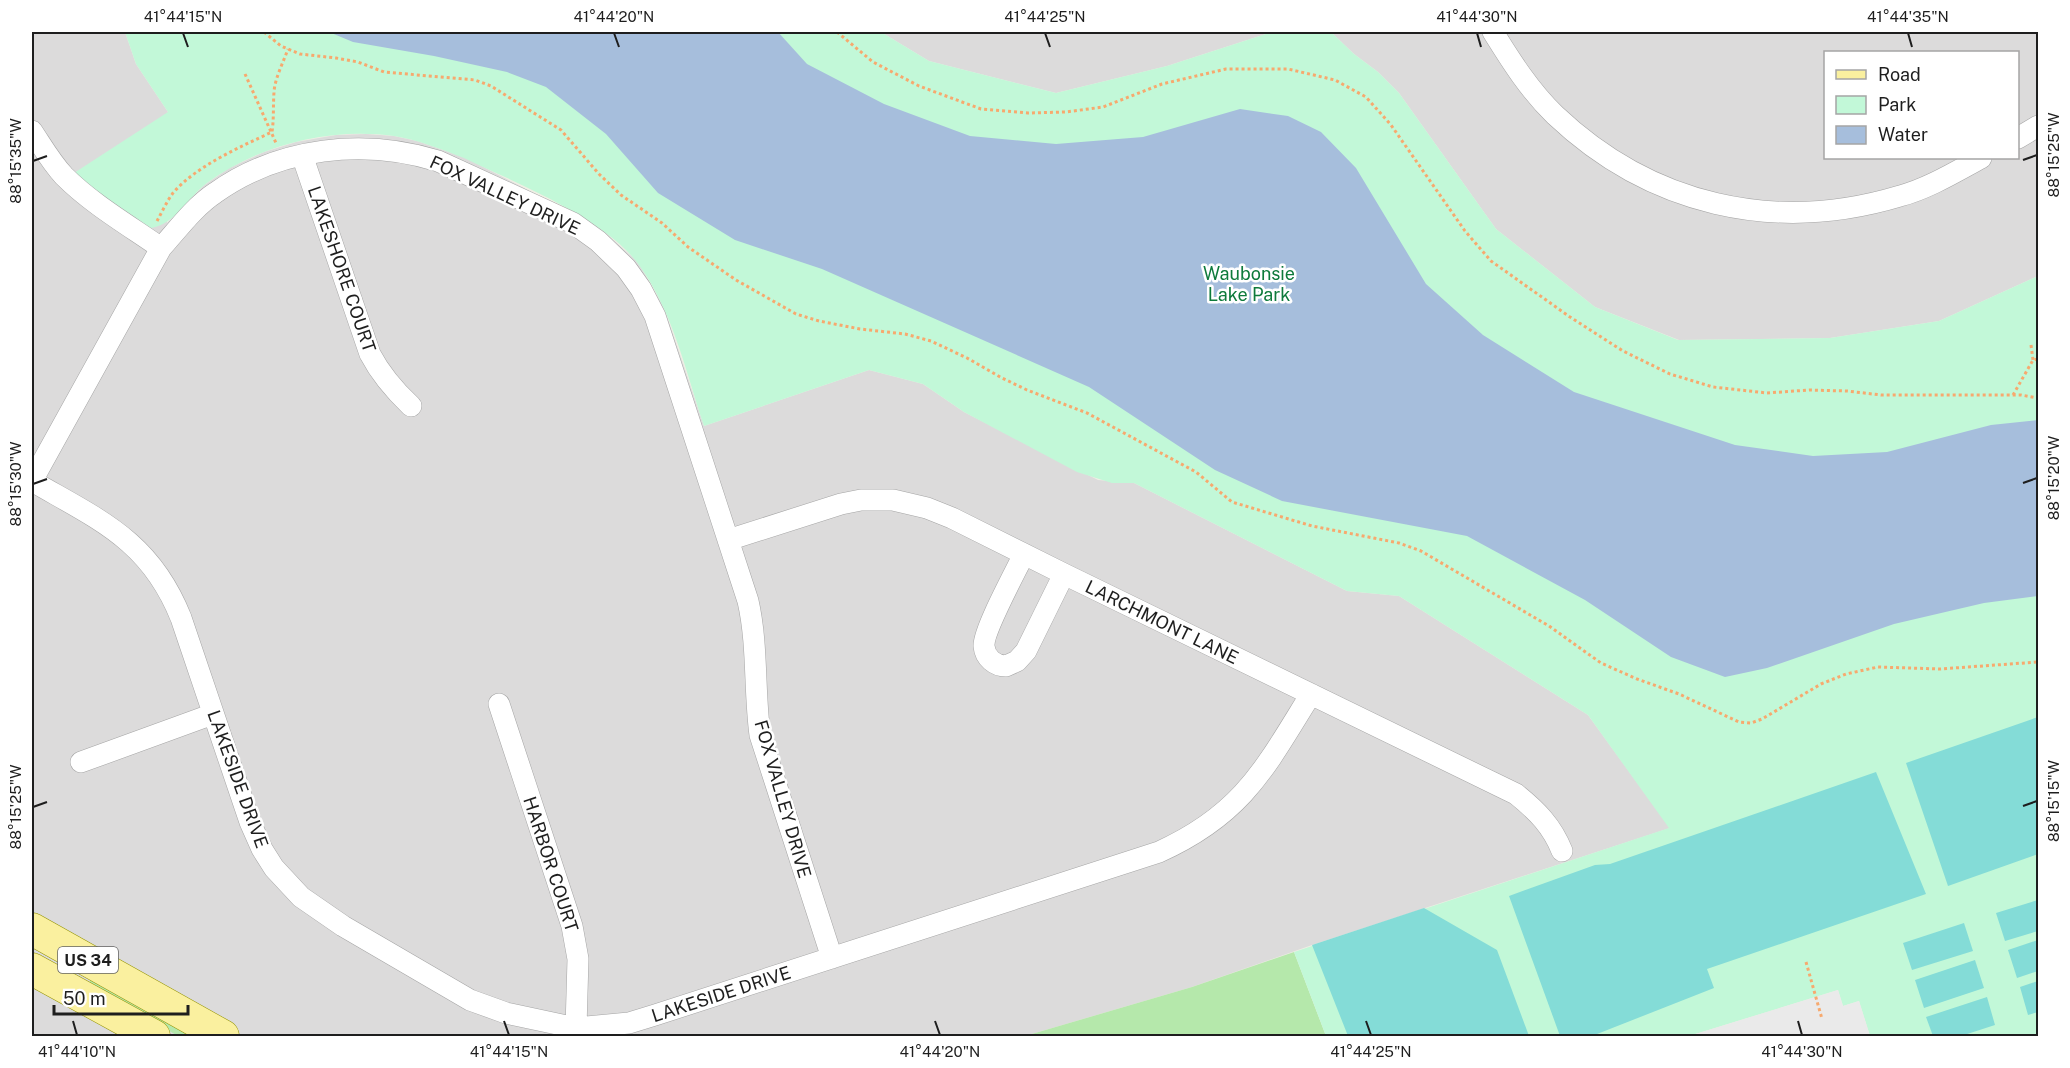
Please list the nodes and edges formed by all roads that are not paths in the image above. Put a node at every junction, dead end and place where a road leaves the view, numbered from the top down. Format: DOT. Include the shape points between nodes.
graph roads {
  1 [pos="1493,32"];
  2 [pos="2038,126"];
  3 [pos="32,131"];
  4 [pos="2019,137"];
  5 [pos="302,155"];
  6 [pos="1979,159"];
  7 [pos="161,248"];
  8 [pos="411,406"];
  9 [pos="32,481"];
  10 [pos="728,540"];
  11 [pos="1024,554"];
  12 [pos="1064,574"];
  13 [pos="1311,694"];
  14 [pos="499,704"];
  15 [pos="213,714"];
  16 [pos="81,762"];
  17 [pos="1562,851"];
  18 [pos="32,929"];
  19 [pos="832,958"];
  20 [pos="32,969"];
  21 [pos="576,1028"];
  22 [pos="153,1036"];
  23 [pos="223,1036"];
  1 -- 6 [label="street" via="1544,103 1585,141 1636,175 1704,201 1783,213 1840,210 1901,196"];
  2 -- 4 [label="street"];
  3 -- 7 [label="street" via="71,182"];
  5 -- 7 [label="street, FOX VALLEY DRIVE" via="266,165 235,180 189,216"];
  5 -- 8 [label="street, LAKESHORE COURT" via="370,354 391,386"];
  5 -- 10 [label="street, FOX VALLEY DRIVE" via="362,148 415,154 573,223 605,247 626,268 655,316"];
  7 -- 9 [label="street, FOX VALLEY DRIVE"];
  9 -- 15 [label="street, LAKESIDE DRIVE" via="118,532 156,570 181,618"];
  10 -- 11 [label="street, LARCHMONT LANE" via="841,504 886,500 927,508"];
  10 -- 19 [label="street, FOX VALLEY DRIVE" via="752,617 760,735"];
  11 -- 12 [label="street, LARCHMONT LANE"];
  11 -- 12 [label="street" via="986,635 987,657 997,664 1006,666 1022,657"];
  12 -- 13 [label="street, LARCHMONT LANE"];
  13 -- 17 [label="street, LARCHMONT LANE" via="1516,794 1548,824"];
  13 -- 19 [label="street, LAKESIDE DRIVE" via="1249,789 1221,817 1182,842"];
  14 -- 21 [label="street, HARBOR COURT" via="572,926 578,959"];
  15 -- 16 [label="street"];
  15 -- 21 [label="street, LAKESIDE DRIVE" via="256,837 274,868 301,897 470,1000"];
  18 -- 23 [label="main road, US 34"];
  19 -- 21 [label="street, LAKESIDE DRIVE" via="629,1023"];
  20 -- 22 [label="main road, US 34"];
}
